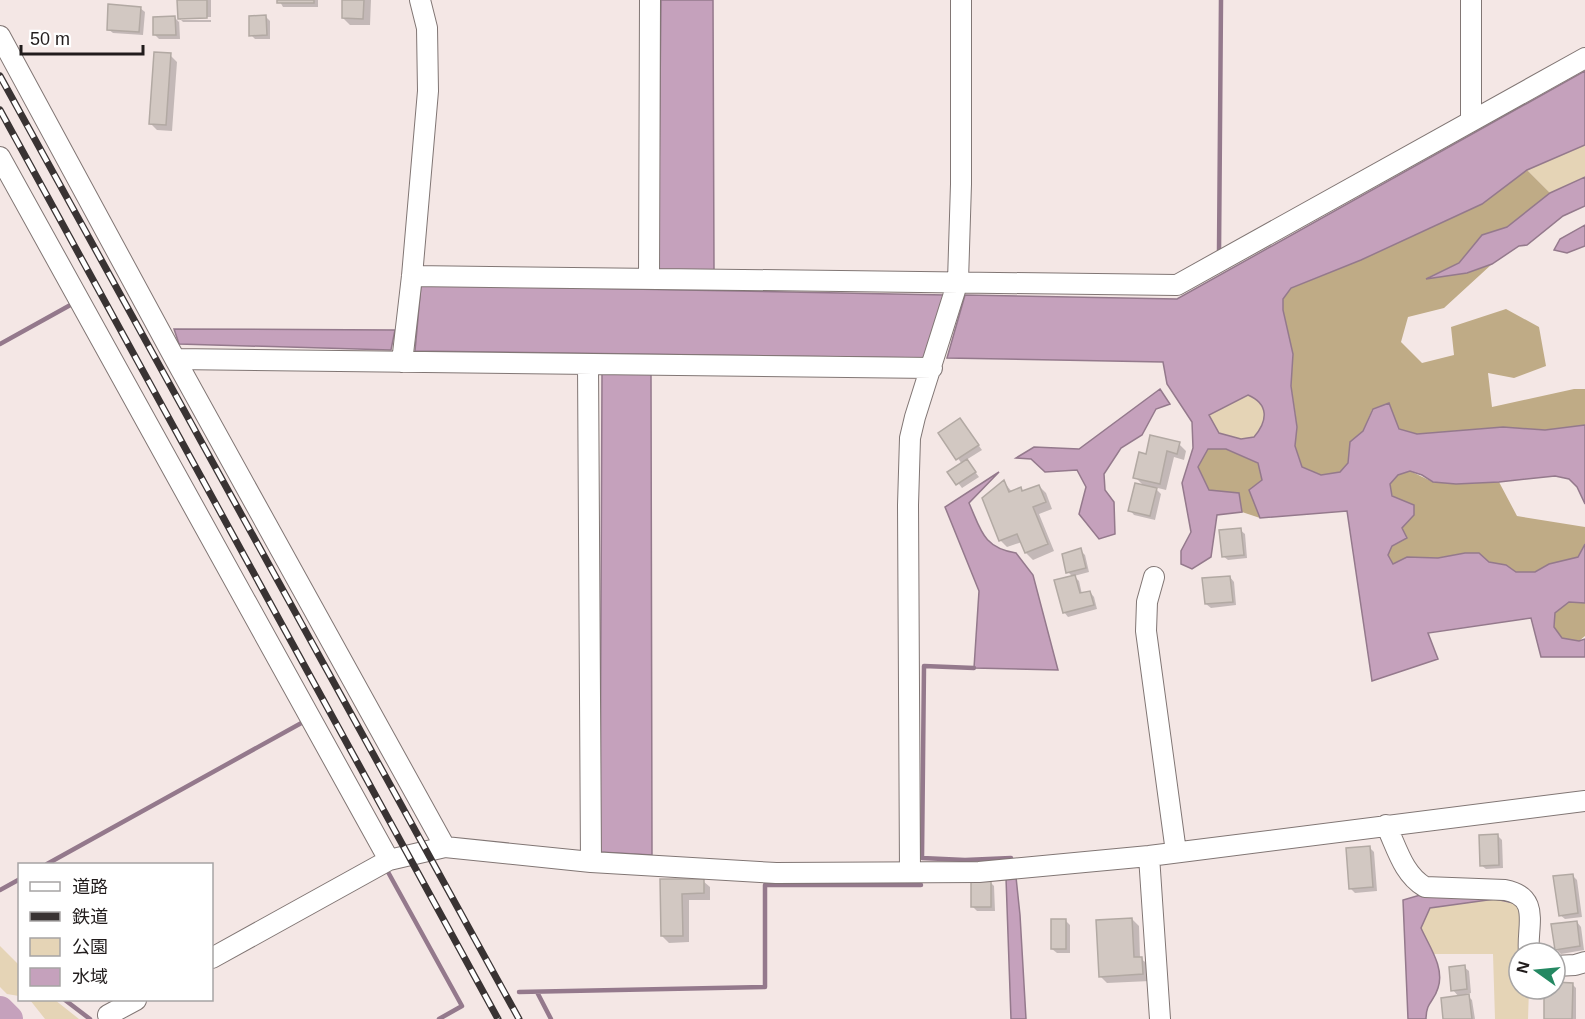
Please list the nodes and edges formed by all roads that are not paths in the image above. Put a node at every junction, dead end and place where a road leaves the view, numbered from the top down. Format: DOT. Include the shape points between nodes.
graph roads {
  1 [pos="420,0"];
  2 [pos="650,0"];
  3 [pos="961,0"];
  4 [pos="1470,0"];
  5 [pos="0,36"];
  6 [pos="1585,58"];
  7 [pos="1471,121"];
  8 [pos="0,157"];
  9 [pos="412,276"];
  10 [pos="649,279"];
  11 [pos="958,281"];
  12 [pos="404,346"];
  13 [pos="175,359"];
  14 [pos="588,365"];
  15 [pos="932,368"];
  16 [pos="1154,577"];
  17 [pos="1585,801"];
  18 [pos="1386,825"];
  19 [pos="445,847"];
  20 [pos="1176,852"];
  21 [pos="1149,856"];
  22 [pos="389,860"];
  23 [pos="591,862"];
  24 [pos="910,872"];
  25 [pos="1529,941"];
  26 [pos="213,957"];
  27 [pos="1585,962"];
  28 [pos="1567,965"];
  29 [pos="132,1001"];
  30 [pos="108,1015"];
  31 [pos="1160,1019"];
  1 -- 9 [label="street" via="427,28 428,91"];
  2 -- 10 [label="street"];
  3 -- 11 [label="street"];
  4 -- 7 [label="street"];
  5 -- 13 [label="street"];
  6 -- 7 [label="street"];
  7 -- 11 [label="street" via="1177,285"];
  8 -- 22 [label="street"];
  9 -- 10 [label="street"];
  9 -- 12 [label="street"];
  10 -- 11 [label="street"];
  11 -- 15 [label="street"];
  12 -- 13 [label="street"];
  12 -- 14 [label="street"];
  13 -- 19 [label="street"];
  14 -- 15 [label="street"];
  14 -- 23 [label="street"];
  15 -- 24 [label="street" via="915,417 910,447"];
  16 -- 20 [label="street" via="1147,602 1146,631"];
  17 -- 18 [label="street"];
  18 -- 20 [label="street"];
  18 -- 25 [label="street" via="1407,871 1425,887 1514,891 1523,898 1530,909"];
  19 -- 22 [label="street"];
  19 -- 23 [label="street"];
  20 -- 21 [label="street"];
  21 -- 24 [label="street" via="979,872"];
  21 -- 31 [label="street"];
  22 -- 26 [label="street"];
  23 -- 24 [label="street" via="776,873"];
  27 -- 28 [label="street"];
  29 -- 30 [label="street"];
}
